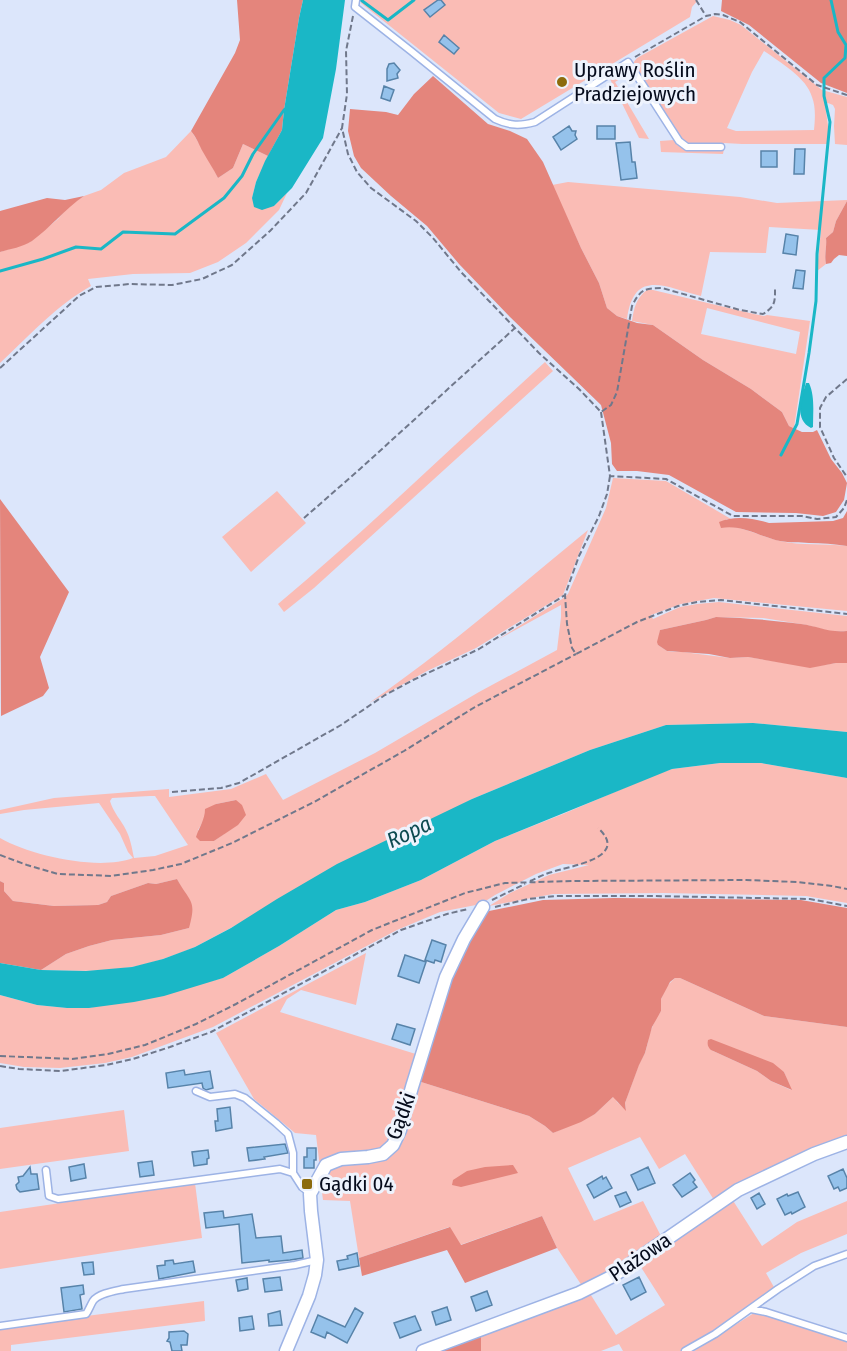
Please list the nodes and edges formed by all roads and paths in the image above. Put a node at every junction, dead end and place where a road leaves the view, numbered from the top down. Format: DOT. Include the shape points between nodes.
graph roads {
  1 [pos="696,0"];
  2 [pos="356,4"];
  3 [pos="706,16"];
  4 [pos="628,62"];
  5 [pos="847,95"];
  6 [pos="342,128"];
  7 [pos="721,147"];
  8 [pos="775,287"];
  9 [pos="515,328"];
  10 [pos="0,368"];
  11 [pos="847,380"];
  12 [pos="601,411"];
  13 [pos="610,476"];
  14 [pos="847,477"];
  15 [pos="847,500"];
  16 [pos="304,518"];
  17 [pos="565,595"];
  18 [pos="847,614"];
  19 [pos="576,654"];
  20 [pos="172,792"];
  21 [pos="598,828"];
  22 [pos="0,855"];
  23 [pos="527,882"];
  24 [pos="847,890"];
  25 [pos="847,906"];
  26 [pos="483,907"];
  27 [pos="0,1056"];
  28 [pos="0,1066"];
  29 [pos="196,1091"];
  30 [pos="847,1142"];
  31 [pos="46,1170"];
  32 [pos="293,1173"];
  33 [pos="310,1194"];
  34 [pos="847,1254"];
  35 [pos="317,1260"];
  36 [pos="751,1309"];
  37 [pos="0,1326"];
  38 [pos="847,1338"];
  39 [pos="286,1351"];
  40 [pos="423,1351"];
  41 [pos="686,1351"];
  1 -- 3 [label="path"];
  2 -- 4 [label="lane" via="495,119 511,126 535,122"];
  2 -- 6 [label="path" via="346,51 347,94"];
  3 -- 4 [label="path"];
  3 -- 5 [label="path" via="723,15 740,22 817,85"];
  4 -- 7 [label="lane" via="680,141 687,147"];
  6 -- 9 [label="path" via="357,172 371,188 434,238"];
  6 -- 10 [label="path" via="306,193 232,265 202,279 172,285 96,287 78,296"];
  8 -- 12 [label="path" via="775,301 763,314 662,288 639,293 632,306 617,392 611,405"];
  9 -- 12 [label="path"];
  9 -- 16 [label="path"];
  11 -- 14 [label="path" via="826,397 820,408 820,427"];
  12 -- 13 [label="path"];
  13 -- 15 [label="path" via="666,479 734,516 836,517"];
  13 -- 17 [label="path" via="599,516"];
  17 -- 19 [label="path" via="567,624"];
  17 -- 20 [label="path" via="479,649 385,695 239,783"];
  18 -- 19 [label="path" via="721,600 697,602 637,622"];
  19 -- 22 [label="path" via="475,707 314,802 181,864 111,876 58,874"];
  21 -- 23 [label="path" via="607,841 597,858"];
  23 -- 24 [label="path" via="766,881"];
  23 -- 26 [label="path"];
  23 -- 27 [label="path" via="465,893 372,930 236,1004 145,1045 72,1059"];
  25 -- 26 [label="path" via="810,899 652,896 549,897"];
  26 -- 28 [label="path" via="447,914 402,930 212,1032 170,1047 106,1065 61,1071"];
  26 -- 33 [label="street, Gądki" via="446,977 393,1145 383,1154 341,1159 326,1165"];
  29 -- 32 [label="lane" via="210,1097 235,1094 245,1098 276,1123 288,1134"];
  30 -- 40 [label="street, Plażowa" via="738,1190 613,1276 579,1293"];
  31 -- 32 [label="lane" via="49,1196 58,1199 280,1169"];
  32 -- 33 [label="lane"];
  33 -- 35 [label="street"];
  34 -- 36 [label="lane" via="814,1266"];
  35 -- 37 [label="lane" via="124,1289 94,1299 86,1314"];
  35 -- 39 [label="street" via="309,1296"];
  36 -- 38 [label="lane"];
  36 -- 41 [label="lane"];
}
